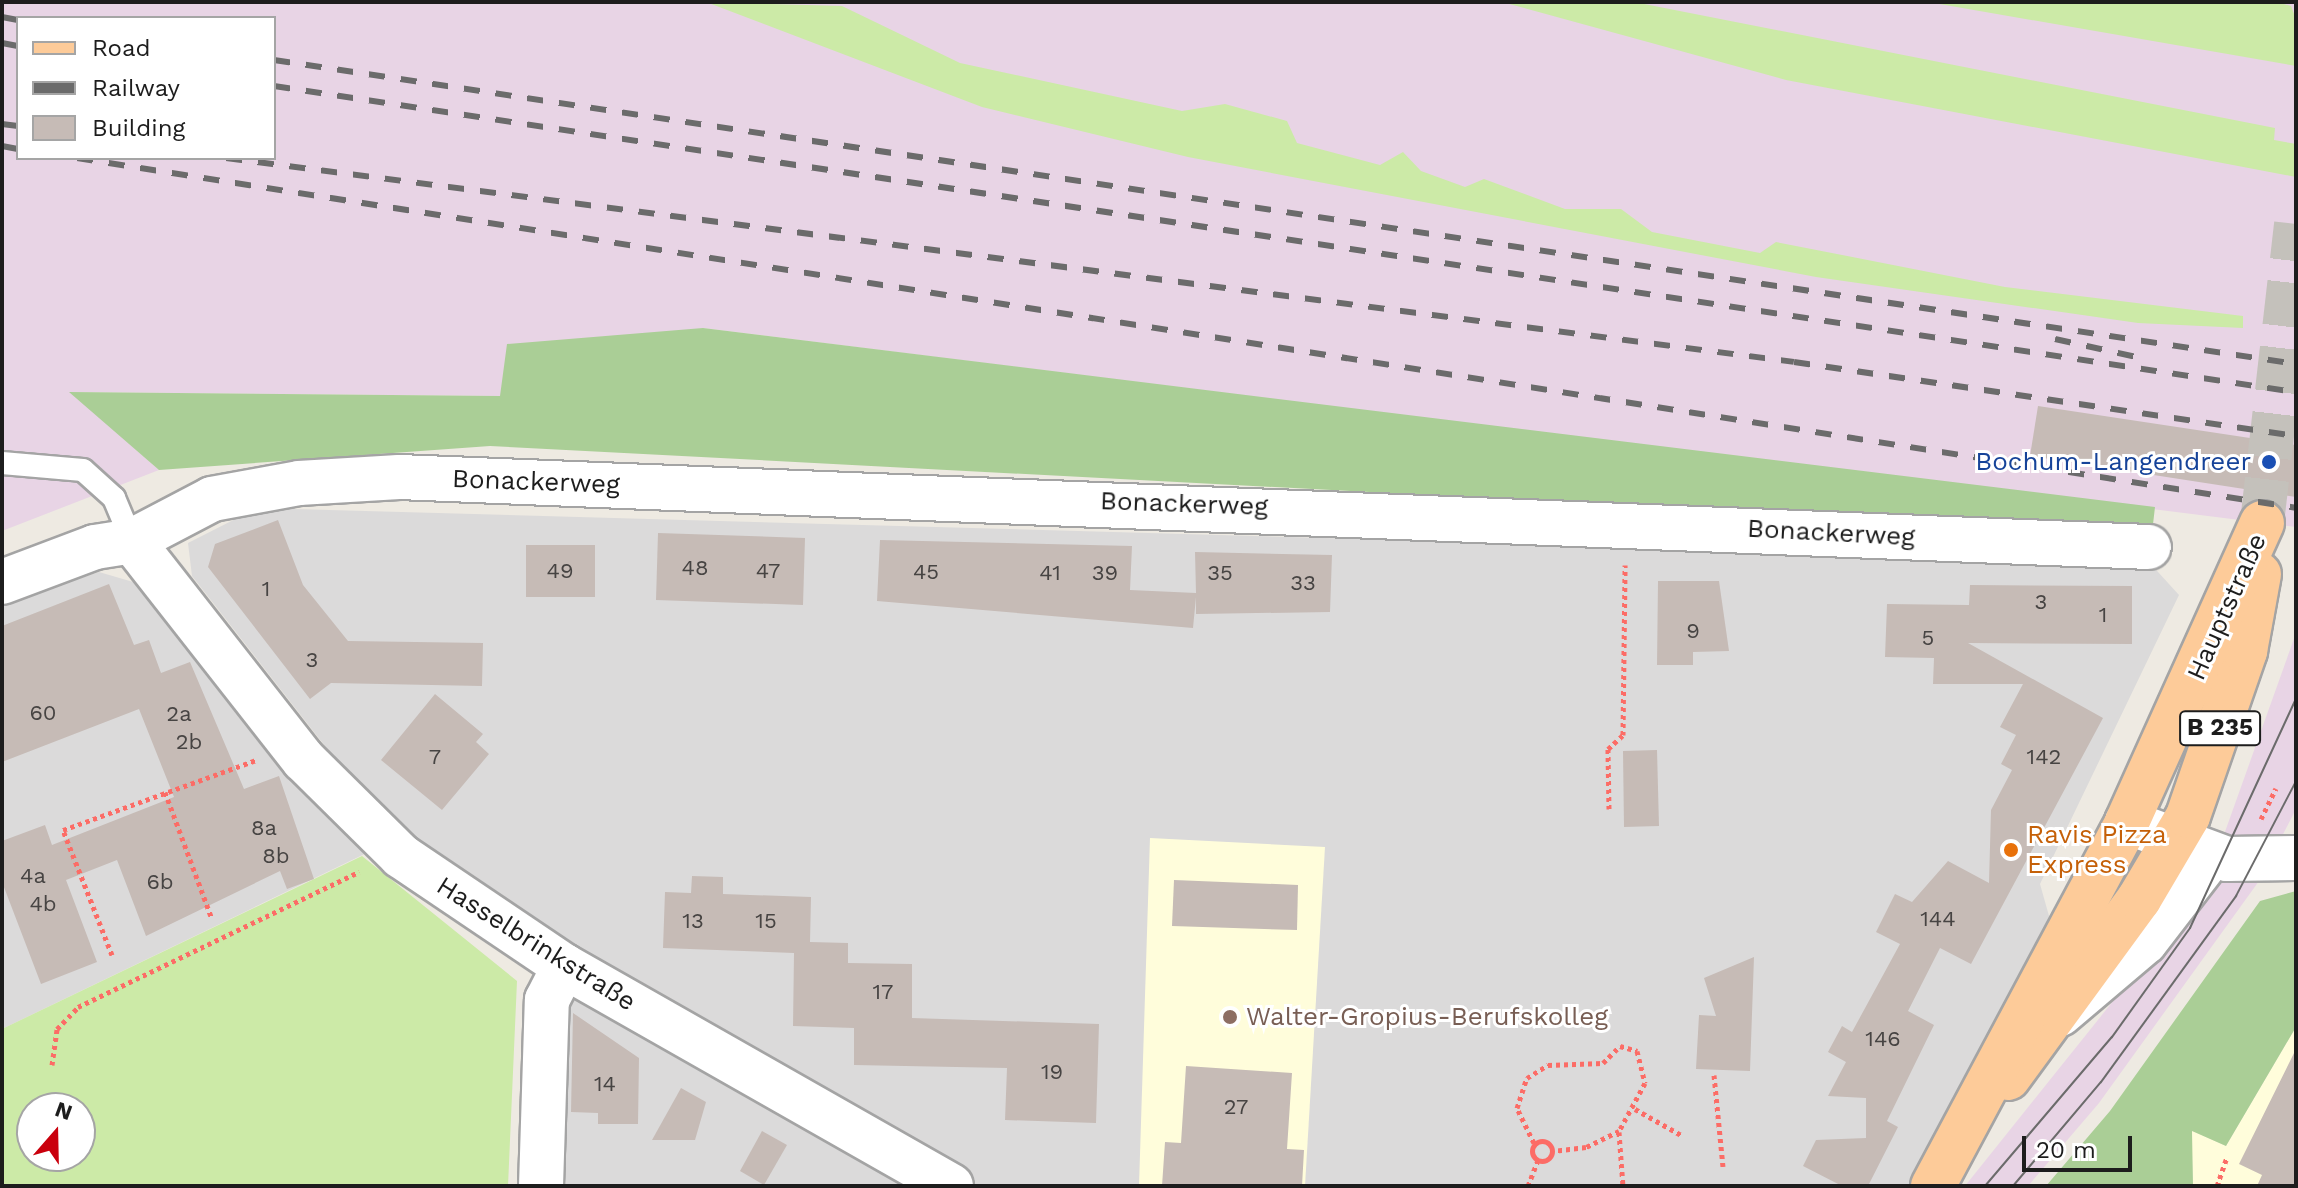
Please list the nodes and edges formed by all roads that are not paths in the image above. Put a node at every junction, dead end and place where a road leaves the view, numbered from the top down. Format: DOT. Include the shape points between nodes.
graph roads {
  1 [pos="2,463"];
  2 [pos="132,541"];
  3 [pos="2149,547"];
  4 [pos="2,582"];
  5 [pos="2127,822"];
  6 [pos="2194,849"];
  7 [pos="2296,858"];
  8 [pos="564,966"];
  9 [pos="1967,1125"];
  10 [pos="541,1186"];
  11 [pos="951,1186"];
  12 [pos="1933,1186"];
  1 -- 2 [label="lane" via="83,470 114,498"];
  2 -- 3 [label="street, Bonackerweg" via="212,499 248,490 399,477"];
  2 -- 4 [label="street, Bonackerweg" via="95,547"];
  2 -- 8 [label="street, Hasselbrinkstraße" via="294,747 401,856"];
  5 -- 6 [label="street"];
  5 -- 6 [label="main road, Hauptstraße / B 235" via="2262,523 2256,610 2200,790"];
  5 -- 9 [label="main road, Hauptstraße / B 235" via="2019,1014"];
  6 -- 7 [label="street"];
  6 -- 9 [label="main road, Hauptstraße / B 235"];
  8 -- 10 [label="street" via="547,1000"];
  8 -- 11 [label="street, Hasselbrinkstraße"];
  9 -- 12 [label="main road, Hauptstraße / B 235"];
}
